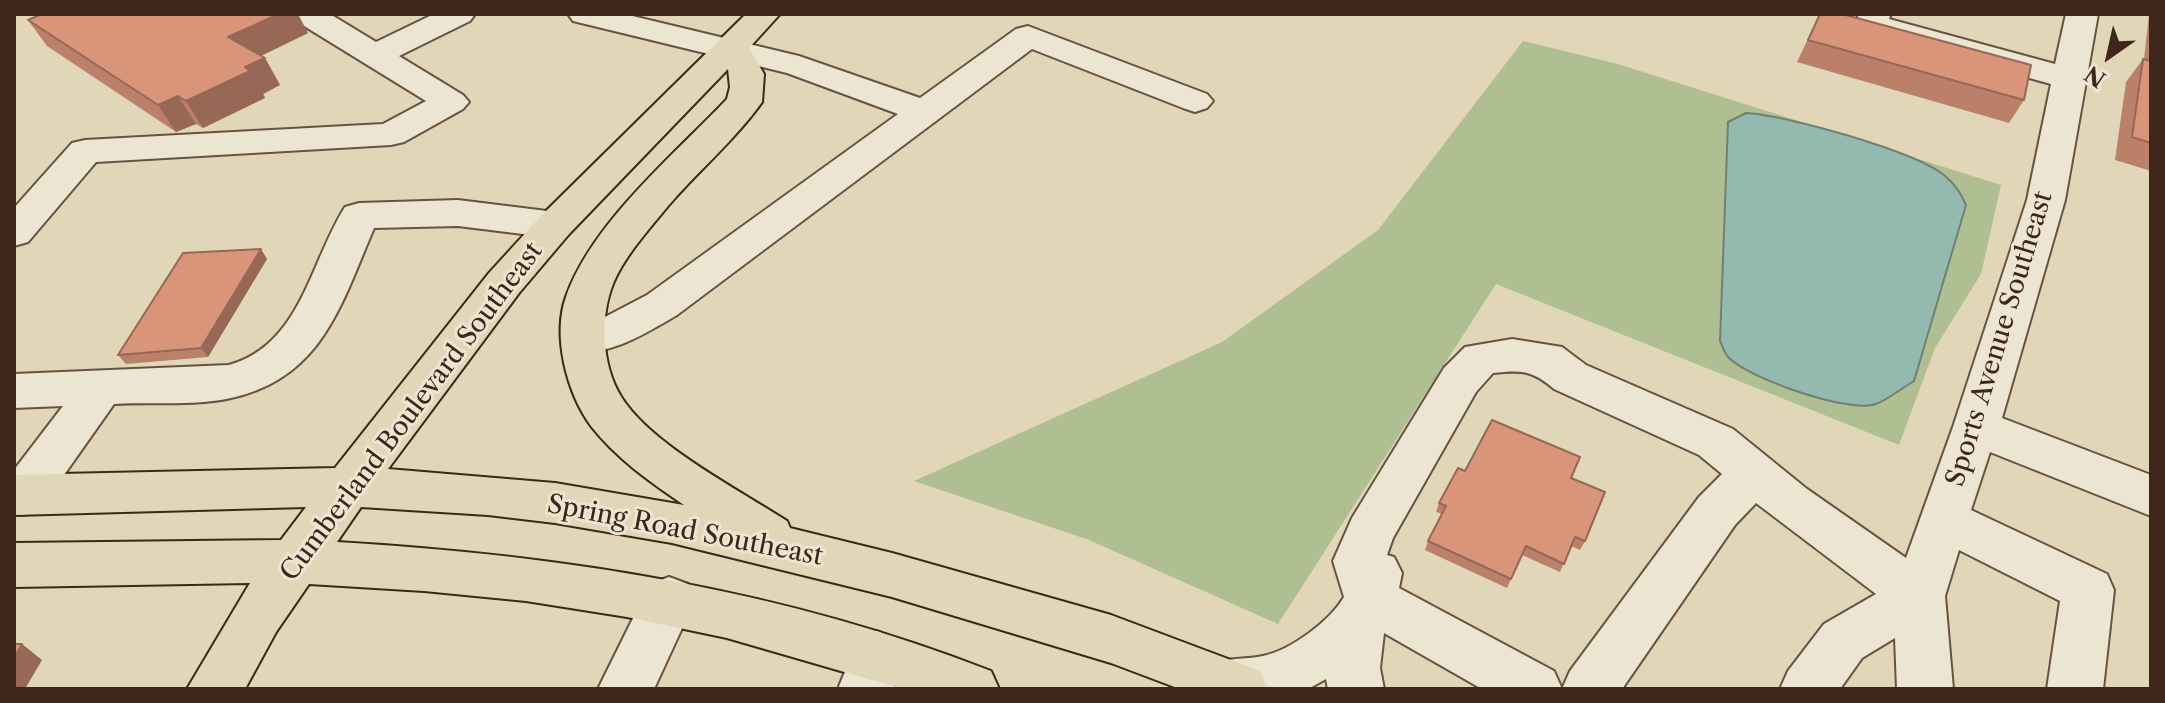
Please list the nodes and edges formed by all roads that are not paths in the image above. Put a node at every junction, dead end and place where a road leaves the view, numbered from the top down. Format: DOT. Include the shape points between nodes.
graph roads {
  1 [pos="307,14"];
  2 [pos="459,14"];
  3 [pos="584,14"];
  4 [pos="764,14"];
  5 [pos="2082,14"];
  6 [pos="1873,19"];
  7 [pos="732,48"];
  8 [pos="375,55"];
  9 [pos="2070,79"];
  10 [pos="1195,101"];
  11 [pos="924,112"];
  12 [pos="555,225"];
  13 [pos="14,233"];
  14 [pos="584,338"];
  15 [pos="101,388"];
  16 [pos="14,391"];
  17 [pos="1976,427"];
  18 [pos="1735,457"];
  19 [pos="348,487"];
  20 [pos="18,495"];
  21 [pos="2151,496"];
  22 [pos="1943,519"];
  23 [pos="787,548"];
  24 [pos="296,561"];
  25 [pos="36,564"];
  26 [pos="14,588"];
  27 [pos="1919,596"];
  28 [pos="669,600"];
  29 [pos="1365,611"];
  30 [pos="872,673"];
  31 [pos="1234,686"];
  32 [pos="215,689"];
  33 [pos="626,689"];
  34 [pos="971,689"];
  35 [pos="1356,689"];
  36 [pos="1534,689"];
  37 [pos="1590,689"];
  38 [pos="1808,689"];
  39 [pos="1925,689"];
  40 [pos="2075,689"];
  1 -- 8 [label="street"];
  2 -- 8 [label="street"];
  3 -- 7 [label="street"];
  4 -- 7 [label="main road, Cumberland Boulevard Southeast"];
  5 -- 9 [label="street, Sports Avenue Southeast"];
  6 -- 9 [label="street"];
  7 -- 11 [label="street" via="799,66"];
  7 -- 12 [label="main road, Cumberland Boulevard Southeast"];
  7 -- 14 [label="main road" via="749,75 744,102 609,256 588,295"];
  8 -- 13 [label="street" via="451,102 391,134 85,151"];
  9 -- 17 [label="street, Sports Avenue Southeast" via="2046,200"];
  10 -- 11 [label="street" via="1028,36"];
  11 -- 14 [label="street" via="662,305 618,329"];
  12 -- 15 [label="street" via="458,213 359,216 304,335 265,371 229,382"];
  12 -- 19 [label="main road, Cumberland Boulevard Southeast" via="504,283"];
  14 -- 23 [label="main road" via="593,387 607,413 644,449"];
  15 -- 16 [label="street"];
  15 -- 20 [label="street"];
  17 -- 21 [label="street"];
  17 -- 22 [label="street, Sports Avenue Southeast"];
  18 -- 27 [label="street"];
  18 -- 29 [label="street" via="1570,377 1519,373 1496,380 1374,576"];
  18 -- 37 [label="street" via="1717,511"];
  19 -- 20 [label="main road, Spring Road Southeast"];
  19 -- 23 [label="main road, Spring Road Southeast" via="552,503"];
  19 -- 24 [label="main road, Cumberland Boulevard Southeast"];
  22 -- 27 [label="street, Sports Avenue Southeast"];
  22 -- 40 [label="street" via="2088,590"];
  23 -- 31 [label="main road, Spring Road Southeast" via="1068,624"];
  24 -- 25 [label="main road" via="150,558"];
  24 -- 28 [label="main road" via="451,569"];
  24 -- 32 [label="main road, Cumberland Boulevard Southeast"];
  25 -- 26 [label="street"];
  27 -- 38 [label="street" via="1843,641"];
  27 -- 39 [label="street, Sports Avenue Southeast"];
  28 -- 30 [label="main road" via="714,610"];
  28 -- 33 [label="street"];
  29 -- 31 [label="street" via="1327,652 1269,681"];
  29 -- 35 [label="street" via="1352,668"];
  29 -- 36 [label="street"];
  30 -- 34 [label="main road"];
}
